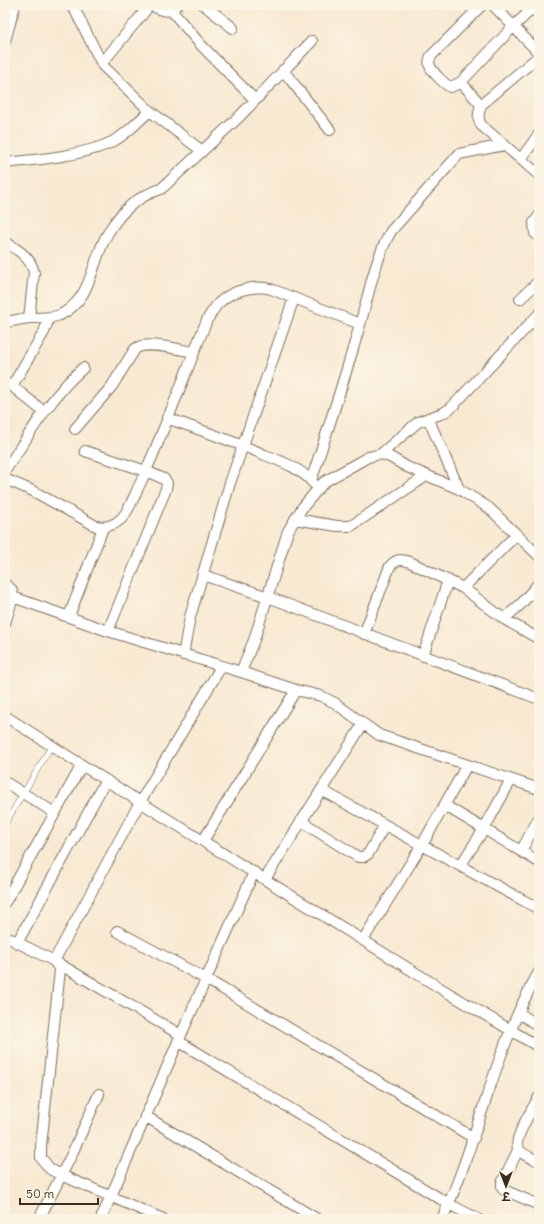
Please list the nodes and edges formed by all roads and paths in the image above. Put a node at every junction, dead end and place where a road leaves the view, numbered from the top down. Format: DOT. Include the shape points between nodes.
graph roads {
  1 [pos="15,5"];
  2 [pos="69,5"];
  3 [pos="151,5"];
  4 [pos="204,5"];
  5 [pos="493,5"];
  6 [pos="536,5"];
  7 [pos="479,6"];
  8 [pos="174,8"];
  9 [pos="513,27"];
  10 [pos="233,28"];
  11 [pos="6,34"];
  12 [pos="312,41"];
  13 [pos="539,55"];
  14 [pos="102,63"];
  15 [pos="284,70"];
  16 [pos="460,82"];
  17 [pos="255,100"];
  18 [pos="481,105"];
  19 [pos="150,111"];
  20 [pos="330,130"];
  21 [pos="539,134"];
  22 [pos="504,145"];
  23 [pos="202,151"];
  24 [pos="521,159"];
  25 [pos="5,163"];
  26 [pos="539,175"];
  27 [pos="539,216"];
  28 [pos="539,237"];
  29 [pos="5,242"];
  30 [pos="539,280"];
  31 [pos="294,298"];
  32 [pos="520,299"];
  33 [pos="539,314"];
  34 [pos="29,318"];
  35 [pos="49,318"];
  36 [pos="5,322"];
  37 [pos="360,324"];
  38 [pos="194,352"];
  39 [pos="83,368"];
  40 [pos="8,384"];
  41 [pos="44,412"];
  42 [pos="167,418"];
  43 [pos="428,418"];
  44 [pos="76,429"];
  45 [pos="243,445"];
  46 [pos="85,451"];
  47 [pos="381,454"];
  48 [pos="5,471"];
  49 [pos="146,471"];
  50 [pos="426,476"];
  51 [pos="5,479"];
  52 [pos="312,481"];
  53 [pos="318,489"];
  54 [pos="458,489"];
  55 [pos="295,518"];
  56 [pos="103,528"];
  57 [pos="516,535"];
  58 [pos="539,556"];
  59 [pos="202,575"];
  60 [pos="448,580"];
  61 [pos="539,583"];
  62 [pos="5,584"];
  63 [pos="463,588"];
  64 [pos="13,597"];
  65 [pos="268,597"];
  66 [pos="69,616"];
  67 [pos="504,618"];
  68 [pos="5,623"];
  69 [pos="108,631"];
  70 [pos="364,634"];
  71 [pos="539,639"];
  72 [pos="183,655"];
  73 [pos="423,656"];
  74 [pos="221,667"];
  75 [pos="241,672"];
  76 [pos="296,690"];
  77 [pos="539,699"];
  78 [pos="5,716"];
  79 [pos="363,724"];
  80 [pos="52,745"];
  81 [pos="82,765"];
  82 [pos="467,765"];
  83 [pos="106,780"];
  84 [pos="511,780"];
  85 [pos="5,782"];
  86 [pos="321,790"];
  87 [pos="539,790"];
  88 [pos="23,793"];
  89 [pos="140,802"];
  90 [pos="444,805"];
  91 [pos="5,811"];
  92 [pos="55,813"];
  93 [pos="11,814"];
  94 [pos="539,818"];
  95 [pos="301,821"];
  96 [pos="5,824"];
  97 [pos="385,825"];
  98 [pos="484,829"];
  99 [pos="203,841"];
  100 [pos="422,845"];
  101 [pos="521,851"];
  102 [pos="539,862"];
  103 [pos="460,866"];
  104 [pos="254,872"];
  105 [pos="265,879"];
  106 [pos="5,902"];
  107 [pos="539,910"];
  108 [pos="117,931"];
  109 [pos="5,936"];
  110 [pos="363,940"];
  111 [pos="17,943"];
  112 [pos="54,961"];
  113 [pos="539,972"];
  114 [pos="206,979"];
  115 [pos="519,1013"];
  116 [pos="539,1026"];
  117 [pos="511,1030"];
  118 [pos="179,1038"];
  119 [pos="539,1048"];
  120 [pos="100,1094"];
  121 [pos="539,1097"];
  122 [pos="145,1116"];
  123 [pos="474,1138"];
  124 [pos="518,1150"];
  125 [pos="539,1161"];
  126 [pos="61,1174"];
  127 [pos="111,1196"];
  128 [pos="449,1204"];
  129 [pos="539,1205"];
  130 [pos="152,1217"];
  131 [pos="38,1219"];
  132 [pos="101,1219"];
  133 [pos="163,1219"];
  134 [pos="317,1219"];
  135 [pos="442,1219"];
  136 [pos="478,1219"];
  1 -- 11 [label="street"];
  2 -- 14 [label="street" via="75,10"];
  3 -- 8 [label="street" via="159,10"];
  3 -- 14 [label="street"];
  4 -- 10 [label="street"];
  5 -- 9 [label="street"];
  6 -- 9 [label="street"];
  7 -- 16 [label="street" via="429,61 430,66 447,86 451,87"];
  8 -- 17 [label="street" via="201,46"];
  9 -- 13 [label="street"];
  9 -- 16 [label="street"];
  12 -- 15 [label="street"];
  13 -- 18 [label="street"];
  14 -- 19 [label="street" via="110,74"];
  15 -- 17 [label="street"];
  15 -- 20 [label="street"];
  16 -- 18 [label="street"];
  17 -- 23 [label="street"];
  18 -- 22 [label="street" via="478,114 481,124"];
  19 -- 23 [label="street"];
  19 -- 25 [label="street" via="124,135 94,148"];
  21 -- 24 [label="street"];
  22 -- 24 [label="street"];
  22 -- 37 [label="street" via="459,154 391,231 383,244"];
  23 -- 35 [label="street" via="161,189 148,193 121,214 107,233 84,294 60,315"];
  24 -- 26 [label="street"];
  27 -- 28 [label="street" via="534,223 534,229"];
  29 -- 34 [label="street" via="25,256 33,266"];
  30 -- 32 [label="street"];
  31 -- 37 [label="street"];
  31 -- 38 [label="street" via="271,289 257,287 234,293 219,302 207,320"];
  31 -- 45 [label="street"];
  33 -- 43 [label="street" via="451,408"];
  34 -- 35 [label="street"];
  34 -- 36 [label="street"];
  35 -- 40 [label="street" via="44,332"];
  37 -- 52 [label="street"];
  38 -- 42 [label="street"];
  38 -- 44 [label="street" via="150,345 138,346 112,386"];
  39 -- 41 [label="street" via="68,381"];
  40 -- 41 [label="street"];
  41 -- 48 [label="street"];
  42 -- 45 [label="street"];
  42 -- 49 [label="street"];
  43 -- 47 [label="street" via="418,422"];
  43 -- 54 [label="street"];
  45 -- 52 [label="street" via="299,470"];
  45 -- 59 [label="street"];
  46 -- 49 [label="street"];
  47 -- 50 [label="street"];
  47 -- 53 [label="street" via="368,457 324,482"];
  49 -- 56 [label="street" via="122,518"];
  49 -- 69 [label="street" via="164,479 167,483 166,489"];
  50 -- 54 [label="street"];
  50 -- 55 [label="street" via="351,526"];
  51 -- 56 [label="street"];
  52 -- 53 [label="street"];
  53 -- 55 [label="street"];
  54 -- 57 [label="street" via="489,508"];
  55 -- 65 [label="street" via="288,531"];
  56 -- 66 [label="street"];
  57 -- 58 [label="street"];
  57 -- 63 [label="street"];
  59 -- 65 [label="street"];
  59 -- 72 [label="street"];
  60 -- 63 [label="street"];
  60 -- 70 [label="street" via="410,562 396,560 390,566"];
  60 -- 73 [label="street"];
  61 -- 67 [label="street" via="522,603"];
  62 -- 64 [label="street" via="12,590"];
  63 -- 67 [label="street"];
  64 -- 66 [label="street"];
  64 -- 68 [label="street"];
  65 -- 70 [label="street"];
  65 -- 75 [label="street"];
  66 -- 69 [label="street"];
  67 -- 71 [label="street"];
  69 -- 72 [label="street"];
  70 -- 73 [label="street"];
  72 -- 74 [label="street"];
  73 -- 77 [label="street"];
  74 -- 75 [label="street"];
  74 -- 89 [label="street"];
  75 -- 76 [label="street"];
  76 -- 79 [label="street" via="321,696 335,703"];
  76 -- 99 [label="street"];
  78 -- 80 [label="street"];
  79 -- 82 [label="street" via="379,735"];
  79 -- 86 [label="street"];
  80 -- 81 [label="street"];
  80 -- 88 [label="lane"];
  81 -- 83 [label="street"];
  81 -- 92 [label="street"];
  82 -- 84 [label="street"];
  82 -- 90 [label="street"];
  83 -- 89 [label="street"];
  83 -- 111 [label="street"];
  84 -- 87 [label="street"];
  84 -- 98 [label="street"];
  85 -- 88 [label="street"];
  86 -- 95 [label="street"];
  86 -- 97 [label="street"];
  88 -- 92 [label="street"];
  88 -- 93 [label="lane"];
  89 -- 99 [label="street"];
  89 -- 112 [label="street"];
  90 -- 98 [label="street"];
  90 -- 100 [label="street"];
  91 -- 93 [label="lane"];
  92 -- 106 [label="street"];
  93 -- 96 [label="lane"];
  94 -- 101 [label="street"];
  95 -- 97 [label="street" via="358,857 368,854"];
  95 -- 105 [label="street"];
  97 -- 100 [label="street"];
  98 -- 101 [label="street"];
  98 -- 103 [label="street"];
  99 -- 104 [label="street"];
  100 -- 103 [label="street"];
  100 -- 110 [label="street"];
  101 -- 102 [label="street"];
  103 -- 107 [label="street"];
  104 -- 105 [label="street"];
  104 -- 114 [label="street"];
  105 -- 110 [label="street"];
  108 -- 114 [label="street"];
  109 -- 111 [label="street"];
  110 -- 117 [label="street"];
  111 -- 112 [label="street"];
  112 -- 118 [label="street"];
  112 -- 126 [label="street" via="60,970 41,1158 50,1168"];
  113 -- 115 [label="street"];
  114 -- 118 [label="street"];
  114 -- 123 [label="street"];
  115 -- 116 [label="street"];
  115 -- 117 [label="street"];
  117 -- 119 [label="street"];
  117 -- 123 [label="street"];
  118 -- 122 [label="street"];
  118 -- 128 [label="street"];
  120 -- 126 [label="street"];
  121 -- 124 [label="street" via="518,1137"];
  122 -- 127 [label="street"];
  122 -- 134 [label="street"];
  123 -- 128 [label="street"];
  124 -- 125 [label="street"];
  124 -- 129 [label="street" via="502,1187"];
  126 -- 127 [label="street"];
  126 -- 131 [label="street"];
  127 -- 130 [label="street"];
  127 -- 132 [label="street"];
  128 -- 135 [label="street"];
  128 -- 136 [label="street"];
  130 -- 133 [label="street"];
}
